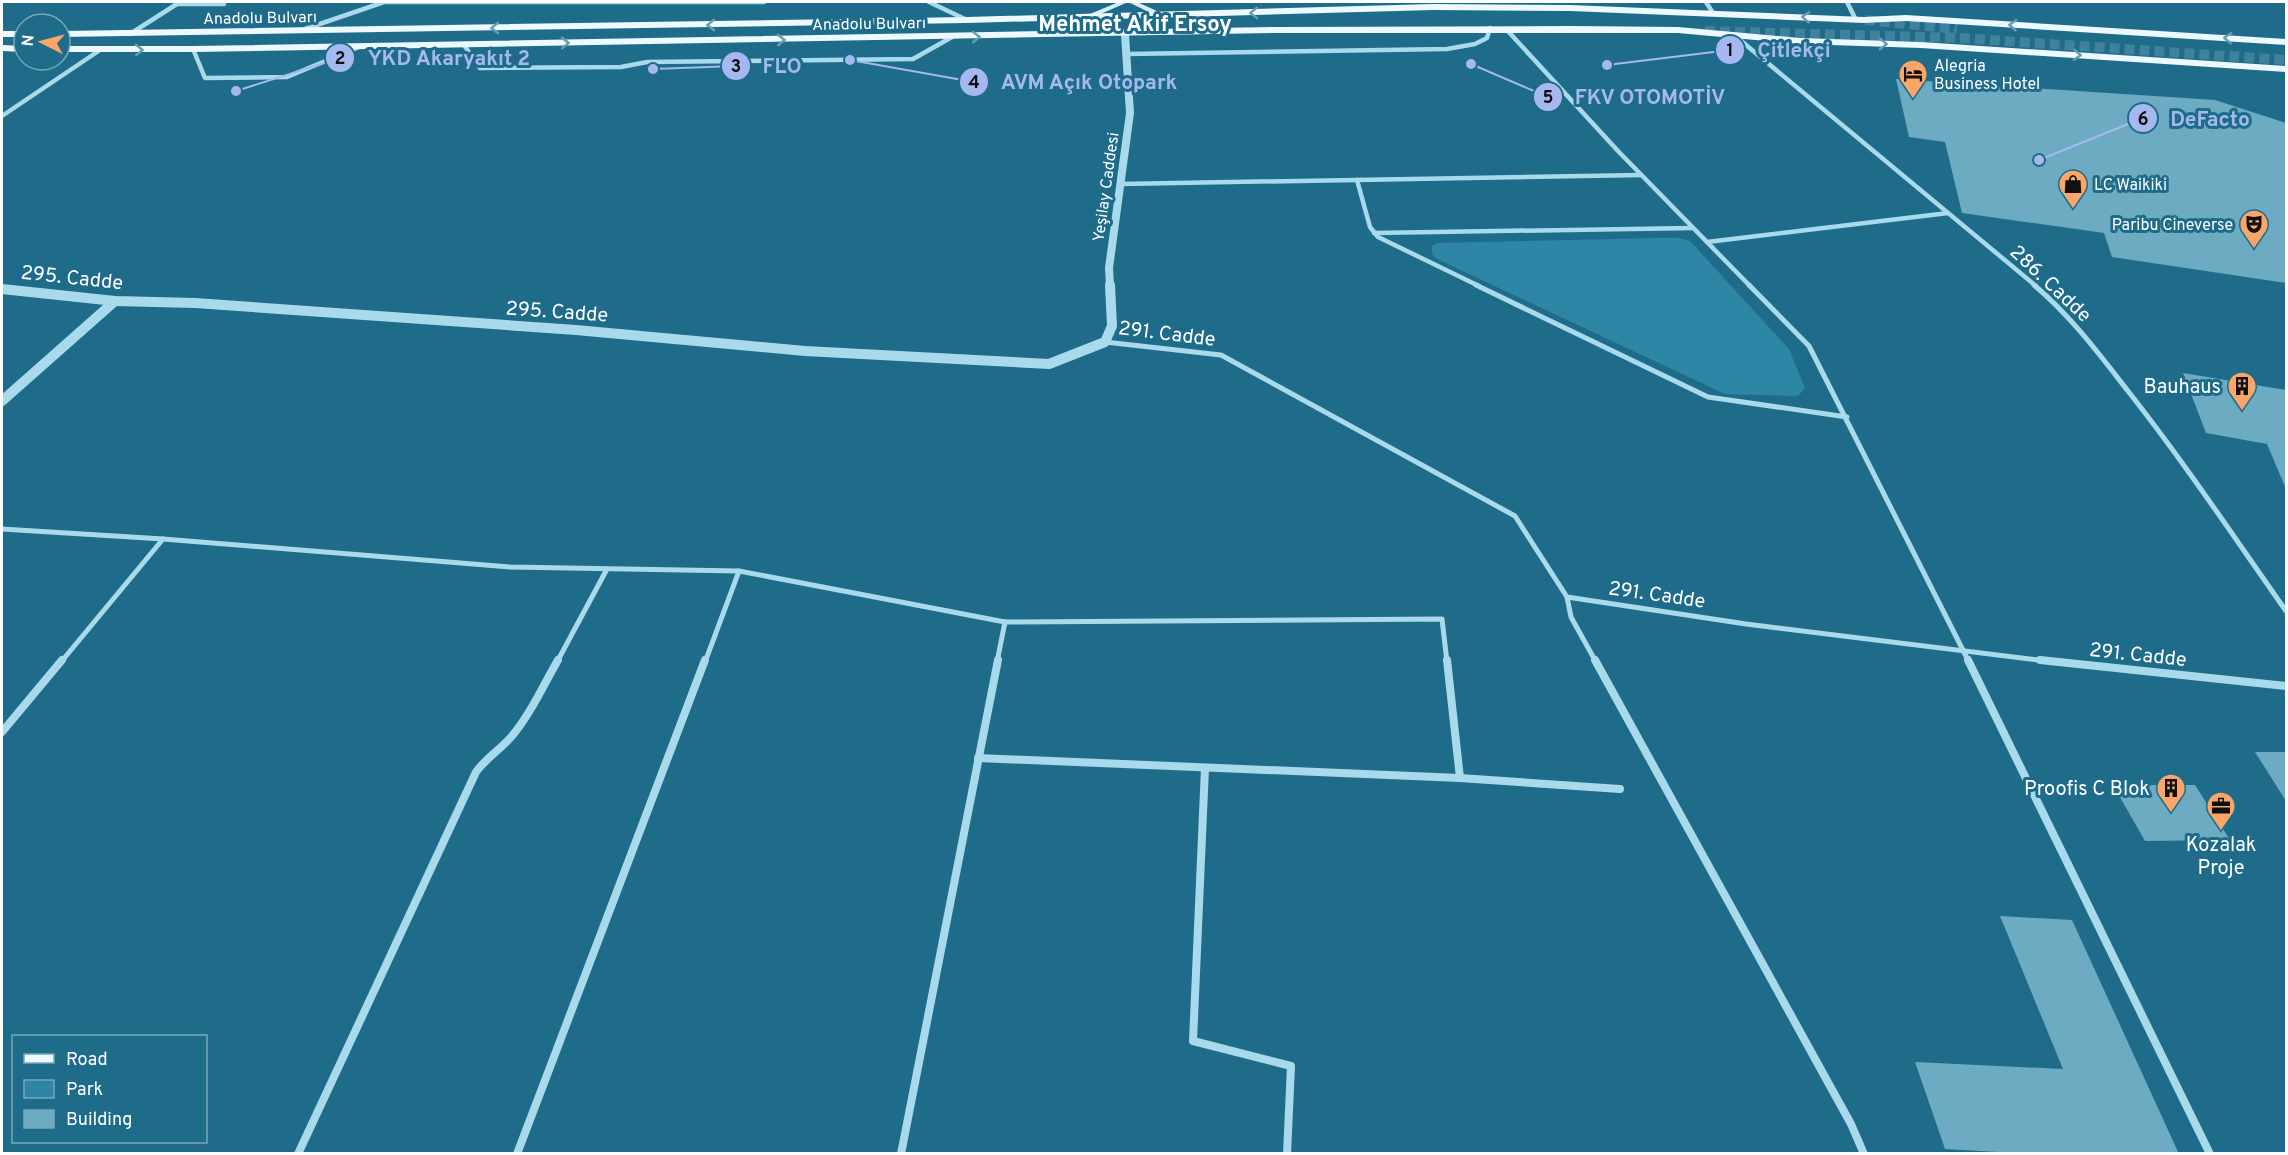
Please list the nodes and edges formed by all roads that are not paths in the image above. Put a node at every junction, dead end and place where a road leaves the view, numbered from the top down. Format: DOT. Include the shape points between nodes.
graph roads {
  1 [pos="764,2"];
  2 [pos="929,2"];
  3 [pos="1124,2"];
  4 [pos="1132,2"];
  5 [pos="1706,2"];
  6 [pos="1847,2"];
  7 [pos="178,3"];
  8 [pos="224,4"];
  9 [pos="1713,13"];
  10 [pos="1164,16"];
  11 [pos="1084,18"];
  12 [pos="967,20"];
  13 [pos="1860,20"];
  14 [pos="1490,28"];
  15 [pos="1506,28"];
  16 [pos="298,32"];
  17 [pos="72,34"];
  18 [pos="130,34"];
  19 [pos="1125,34"];
  20 [pos="1734,35"];
  21 [pos="952,37"];
  22 [pos="2286,42"];
  23 [pos="464,45"];
  24 [pos="359,47"];
  25 [pos="72,49"];
  26 [pos="193,49"];
  27 [pos="100,50"];
  28 [pos="1126,54"];
  29 [pos="2286,69"];
  30 [pos="2,116"];
  31 [pos="1641,175"];
  32 [pos="1357,180"];
  33 [pos="1120,184"];
  34 [pos="1948,213"];
  35 [pos="1693,228"];
  36 [pos="1374,233"];
  37 [pos="1707,242"];
  38 [pos="2,288"];
  39 [pos="115,301"];
  40 [pos="1105,342"];
  41 [pos="2,401"];
  42 [pos="1847,417"];
  43 [pos="2,528"];
  44 [pos="163,539"];
  45 [pos="607,569"];
  46 [pos="739,571"];
  47 [pos="1567,597"];
  48 [pos="2286,610"];
  49 [pos="1005,622"];
  50 [pos="1965,652"];
  51 [pos="2286,686"];
  52 [pos="2,732"];
  53 [pos="978,758"];
  54 [pos="1205,768"];
  55 [pos="1460,778"];
  56 [pos="1620,789"];
  57 [pos="298,1154"];
  58 [pos="517,1154"];
  59 [pos="901,1154"];
  60 [pos="1287,1154"];
  61 [pos="1864,1154"];
  62 [pos="2210,1154"];
  1 -- 16 [label="street" via="384,2"];
  2 -- 12 [label="street"];
  3 -- 11 [label="main road"];
  4 -- 10 [label="main road"];
  5 -- 9 [label="street"];
  6 -- 13 [label="street"];
  7 -- 8 [label="street"];
  7 -- 18 [label="street"];
  9 -- 10 [label="main road, Anadolu Bulvarı, one-way" via="1433,7"];
  13 -- 9 [label="main road, Anadolu Bulvarı, one-way"];
  10 -- 11 [label="main road, Anadolu Bulvarı"];
  11 -- 12 [label="main road, Anadolu Bulvarı"];
  12 -- 16 [label="main road, Anadolu Bulvarı, one-way"];
  22 -- 13 [label="main road, Anadolu Bulvarı, one-way" via="1906,18"];
  14 -- 15 [label="main road, Anadolu Bulvarı"];
  14 -- 19 [label="main road, Anadolu Bulvarı"];
  14 -- 28 [label="street" via="1489,36 1483,40 1447,49"];
  15 -- 20 [label="main road, Anadolu Bulvarı" via="1678,30"];
  15 -- 31 [label="street"];
  16 -- 18 [label="main road, Anadolu Bulvarı"];
  17 -- 18 [label="main road, Anadolu Bulvarı"];
  21 -- 19 [label="main road, Anadolu Bulvarı, one-way"];
  19 -- 28 [label="street, Yeşilay Caddesi"];
  20 -- 29 [label="main road, Anadolu Bulvarı, one-way"];
  20 -- 34 [label="street, 286. Cadde"];
  23 -- 21 [label="main road, Anadolu Bulvarı, one-way"];
  21 -- 23 [label="street" via="913,59 647,62 621,67 480,68"];
  23 -- 24 [label="main road, Anadolu Bulvarı"];
  24 -- 26 [label="main road, Anadolu Bulvarı"];
  24 -- 26 [label="street" via="287,77 205,78"];
  25 -- 27 [label="main road, Anadolu Bulvarı"];
  27 -- 26 [label="main road, Anadolu Bulvarı, one-way"];
  27 -- 30 [label="street"];
  28 -- 33 [label="street, Yeşilay Caddesi" via="1130,113"];
  31 -- 32 [label="street"];
  31 -- 35 [label="street"];
  32 -- 33 [label="street"];
  32 -- 36 [label="street"];
  33 -- 40 [label="street, Yeşilay Caddesi" via="1109,268 1112,326"];
  34 -- 37 [label="street"];
  34 -- 48 [label="street, 286. Cadde" via="2050,298 2091,341"];
  35 -- 36 [label="street"];
  35 -- 37 [label="street"];
  36 -- 42 [label="street" via="1708,397"];
  37 -- 42 [label="street" via="1809,346"];
  38 -- 39 [label="street, 295. Cadde"];
  39 -- 40 [label="street, 295. Cadde" via="552,328 805,351 1049,364"];
  39 -- 41 [label="street"];
  40 -- 47 [label="street, 291. Cadde" via="1221,355 1505,510 1515,516"];
  42 -- 50 [label="street"];
  43 -- 44 [label="street"];
  44 -- 45 [label="street" via="510,567"];
  44 -- 52 [label="street"];
  45 -- 46 [label="street"];
  45 -- 57 [label="street" via="526,718 476,772"];
  46 -- 49 [label="street"];
  46 -- 58 [label="street"];
  47 -- 50 [label="street, 291. Cadde"];
  47 -- 61 [label="street" via="1571,616"];
  49 -- 53 [label="street"];
  49 -- 55 [label="street" via="1443,619"];
  50 -- 51 [label="street, 291. Cadde"];
  50 -- 62 [label="street"];
  53 -- 54 [label="street"];
  53 -- 59 [label="street"];
  54 -- 55 [label="street"];
  54 -- 60 [label="street" via="1193,1041 1292,1066"];
  55 -- 56 [label="street"];
}
